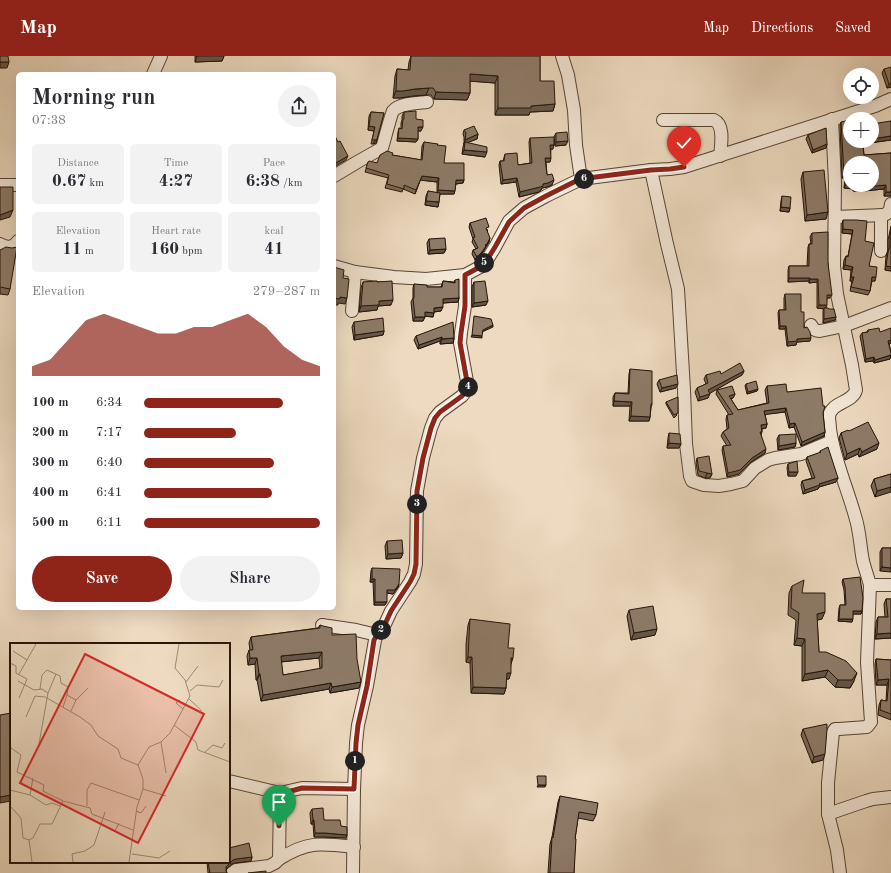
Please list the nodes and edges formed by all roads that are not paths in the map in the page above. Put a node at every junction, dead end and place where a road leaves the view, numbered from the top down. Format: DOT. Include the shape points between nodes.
graph roads {
  1 [pos="161,56"];
  2 [pos="562,56"];
  3 [pos="154,72"];
  4 [pos="891,99"];
  5 [pos="427,102"];
  6 [pos="832,119"];
  7 [pos="663,120"];
  8 [pos="720,156"];
  9 [pos="651,170"];
  10 [pos="336,175"];
  11 [pos="580,179"];
  12 [pos="0,185"];
  13 [pos="16,185"];
  14 [pos="891,204"];
  15 [pos="881,215"];
  16 [pos="835,217"];
  17 [pos="0,244"];
  18 [pos="16,244"];
  19 [pos="881,251"];
  20 [pos="336,267"];
  21 [pos="355,272"];
  22 [pos="465,275"];
  23 [pos="891,308"];
  24 [pos="352,311"];
  25 [pos="811,325"];
  26 [pos="844,326"];
  27 [pos="832,441"];
  28 [pos="870,585"];
  29 [pos="891,585"];
  30 [pos="322,625"];
  31 [pos="377,635"];
  32 [pos="230,781"];
  33 [pos="354,789"];
  34 [pos="280,794"];
  35 [pos="891,797"];
  36 [pos="828,814"];
  37 [pos="354,847"];
  38 [pos="279,859"];
  39 [pos="232,873"];
  40 [pos="353,873"];
  41 [pos="840,873"];
  1 -- 3 [label="street"];
  2 -- 11 [label="street" via="574,110"];
  4 -- 6 [label="street"];
  5 -- 10 [label="street" via="405,105 393,111 382,148"];
  6 -- 8 [label="street"];
  6 -- 16 [label="street"];
  7 -- 8 [label="street" via="717,121 722,135"];
  8 -- 9 [label="street" via="684,167"];
  9 -- 11 [label="street"];
  9 -- 27 [label="street" via="678,290 686,444 692,481 719,486 743,481 755,468 768,460 801,454"];
  11 -- 22 [label="street" via="524,208 509,222 487,260"];
  12 -- 13 [label="street"];
  14 -- 15 [label="street" via="888,213"];
  15 -- 16 [label="street"];
  15 -- 19 [label="street"];
  16 -- 26 [label="street" via="834,266"];
  17 -- 18 [label="street" via="6,247"];
  20 -- 21 [label="street"];
  21 -- 22 [label="street" via="414,278"];
  21 -- 24 [label="street"];
  22 -- 31 [label="street" via="465,306 460,343 468,387 462,396 440,412 431,428 417,491 414,574"];
  23 -- 26 [label="street"];
  25 -- 26 [label="street" via="816,331"];
  26 -- 27 [label="street" via="856,390 852,397 831,411 829,416"];
  27 -- 28 [label="street" via="856,517 863,562"];
  28 -- 29 [label="street"];
  28 -- 36 [label="street" via="867,662 871,722 867,727 835,729 833,732"];
  30 -- 31 [label="street"];
  31 -- 33 [label="street" via="358,725"];
  32 -- 34 [label="street"];
  33 -- 34 [label="street" via="302,788"];
  33 -- 37 [label="street"];
  34 -- 38 [label="street"];
  35 -- 36 [label="street" via="873,799"];
  36 -- 41 [label="street"];
  37 -- 38 [label="street" via="309,845"];
  37 -- 40 [label="street"];
  38 -- 39 [label="street" via="269,866 236,870"];
}
